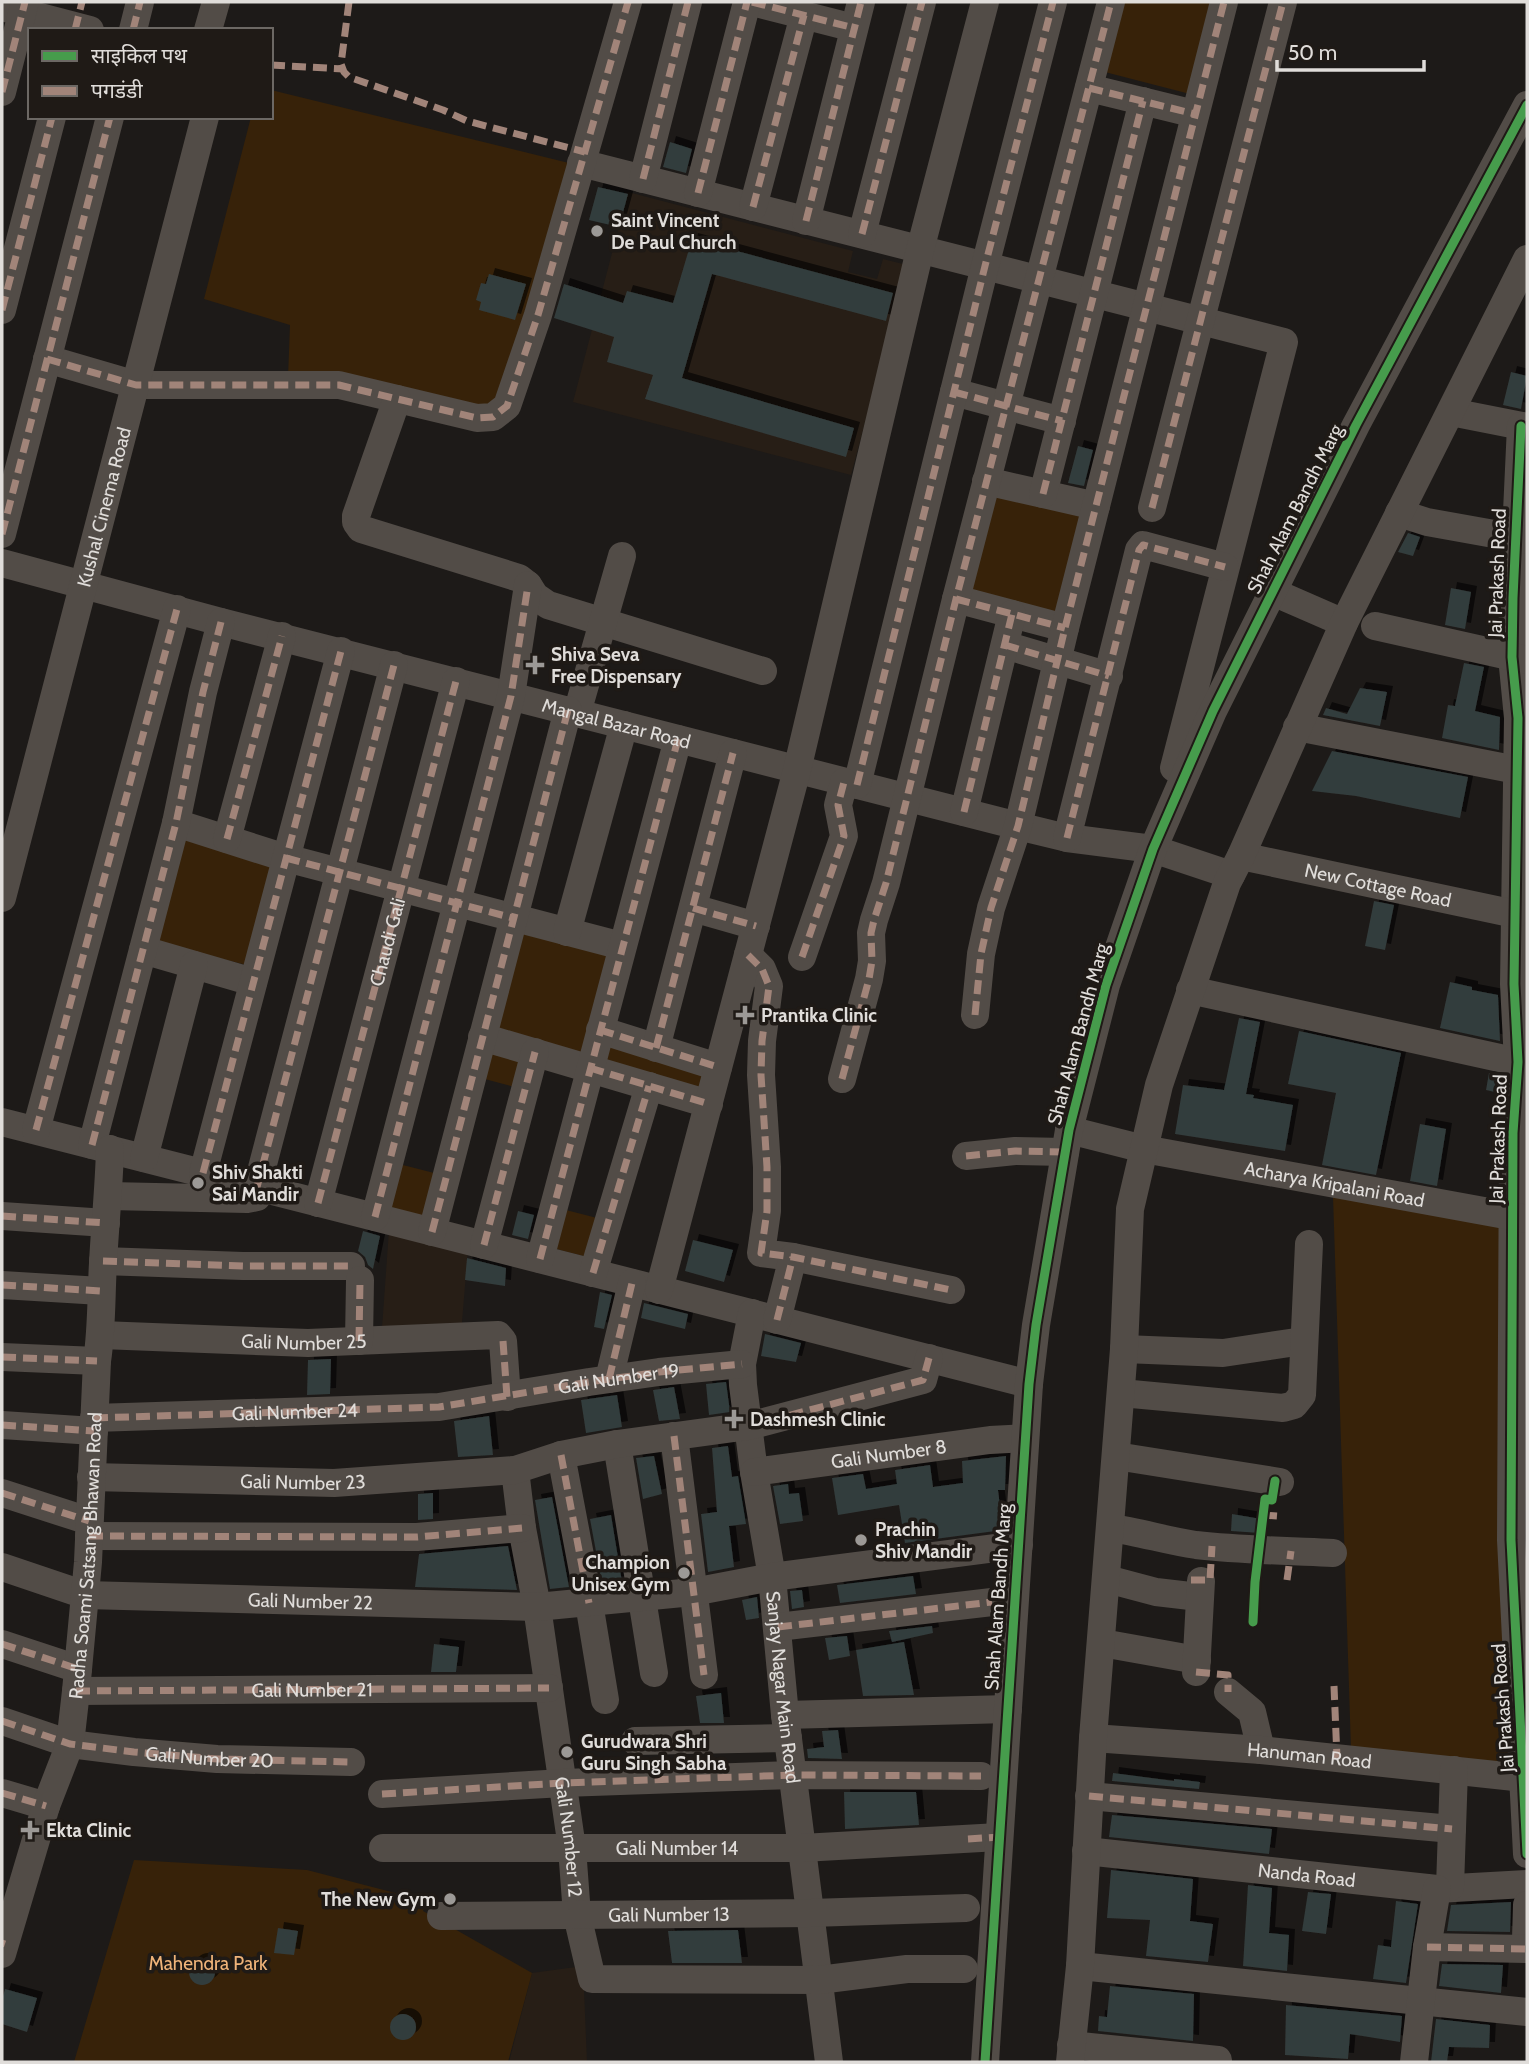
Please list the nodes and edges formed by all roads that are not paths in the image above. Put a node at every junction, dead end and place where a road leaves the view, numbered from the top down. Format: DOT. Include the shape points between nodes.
graph roads {
  1 [pos="140,2"];
  2 [pos="216,2"];
  3 [pos="236,2"];
  4 [pos="628,2"];
  5 [pos="688,2"];
  6 [pos="750,2"];
  7 [pos="922,2"];
  8 [pos="985,2"];
  9 [pos="1053,2"];
  10 [pos="1111,2"];
  11 [pos="1224,2"];
  12 [pos="1283,2"];
  13 [pos="16,7"];
  14 [pos="804,15"];
  15 [pos="858,15"];
  16 [pos="81,22"];
  17 [pos="134,28"];
  18 [pos="209,28"];
  19 [pos="229,28"];
  20 [pos="1089,88"];
  21 [pos="2,92"];
  22 [pos="1143,101"];
  23 [pos="1527,105"];
  24 [pos="1195,114"];
  25 [pos="51,119"];
  26 [pos="109,119"];
  27 [pos="185,119"];
  28 [pos="204,119"];
  29 [pos="581,163"];
  30 [pos="643,179"];
  31 [pos="698,192"];
  32 [pos="753,206"];
  33 [pos="13,219"];
  34 [pos="806,221"];
  35 [pos="862,234"];
  36 [pos="920,250"];
  37 [pos="1527,259"];
  38 [pos="985,266"];
  39 [pos="1039,280"];
  40 [pos="1094,294"];
  41 [pos="1147,307"];
  42 [pos="2,310"];
  43 [pos="1200,321"];
  44 [pos="47,359"];
  45 [pos="127,382"];
  46 [pos="954,392"];
  47 [pos="397,399"];
  48 [pos="1006,406"];
  49 [pos="1451,412"];
  50 [pos="1062,421"];
  51 [pos="1524,427"];
  52 [pos="986,481"];
  53 [pos="1043,494"];
  54 [pos="1096,506"];
  55 [pos="1152,508"];
  56 [pos="1399,513"];
  57 [pos="2,534"];
  58 [pos="1522,539"];
  59 [pos="622,556"];
  60 [pos="2,563"];
  61 [pos="1225,567"];
  62 [pos="76,582"];
  63 [pos="528,584"];
  64 [pos="1273,592"];
  65 [pos="956,599"];
  66 [pos="177,609"];
  67 [pos="1012,614"];
  68 [pos="221,622"];
  69 [pos="603,622"];
  70 [pos="1344,623"];
  71 [pos="1375,626"];
  72 [pos="1065,628"];
  73 [pos="282,636"];
  74 [pos="1005,645"];
  75 [pos="341,651"];
  76 [pos="1520,659"];
  77 [pos="1058,660"];
  78 [pos="394,665"];
  79 [pos="763,671"];
  80 [pos="1109,676"];
  81 [pos="1196,680"];
  82 [pos="456,681"];
  83 [pos="511,696"];
  84 [pos="1218,701"];
  85 [pos="573,711"];
  86 [pos="624,725"];
  87 [pos="1297,727"];
  88 [pos="678,739"];
  89 [pos="733,753"];
  90 [pos="797,770"];
  91 [pos="1522,771"];
  92 [pos="850,784"];
  93 [pos="906,798"];
  94 [pos="964,812"];
  95 [pos="2,823"];
  96 [pos="176,824"];
  97 [pos="1018,826"];
  98 [pos="1067,838"];
  99 [pos="227,839"];
  100 [pos="1522,840"];
  101 [pos="1153,849"];
  102 [pos="286,858"];
  103 [pos="1236,865"];
  104 [pos="339,872"];
  105 [pos="401,888"];
  106 [pos="2,898"];
  107 [pos="457,903"];
  108 [pos="692,908"];
  109 [pos="1515,914"];
  110 [pos="513,918"];
  111 [pos="756,926"];
  112 [pos="567,932"];
  113 [pos="622,947"];
  114 [pos="143,950"];
  115 [pos="1521,952"];
  116 [pos="748,955"];
  117 [pos="802,957"];
  118 [pos="194,965"];
  119 [pos="253,982"];
  120 [pos="1190,990"];
  121 [pos="975,1015"];
  122 [pos="600,1030"];
  123 [pos="482,1037"];
  124 [pos="656,1048"];
  125 [pos="535,1052"];
  126 [pos="1518,1062"];
  127 [pos="718,1067"];
  128 [pos="590,1068"];
  129 [pos="842,1079"];
  130 [pos="649,1086"];
  131 [pos="709,1104"];
  132 [pos="2,1122"];
  133 [pos="36,1130"];
  134 [pos="1520,1134"];
  135 [pos="1067,1141"];
  136 [pos="101,1147"];
  137 [pos="1144,1149"];
  138 [pos="966,1156"];
  139 [pos="144,1158"];
  140 [pos="203,1173"];
  141 [pos="269,1190"];
  142 [pos="318,1203"];
  143 [pos="108,1209"];
  144 [pos="2,1216"];
  145 [pos="375,1217"];
  146 [pos="1520,1218"];
  147 [pos="432,1232"];
  148 [pos="1309,1244"];
  149 [pos="484,1245"];
  150 [pos="793,1257"];
  151 [pos="540,1259"];
  152 [pos="103,1262"];
  153 [pos="593,1273"];
  154 [pos="632,1283"];
  155 [pos="2,1285"];
  156 [pos="659,1290"];
  157 [pos="951,1290"];
  158 [pos="101,1291"];
  159 [pos="1520,1298"];
  160 [pos="764,1317"];
  161 [pos="359,1341"];
  162 [pos="1303,1341"];
  163 [pos="99,1348"];
  164 [pos="1124,1349"];
  165 [pos="2,1357"];
  166 [pos="929,1358"];
  167 [pos="742,1364"];
  168 [pos="609,1379"];
  169 [pos="1028,1384"];
  170 [pos="1121,1394"];
  171 [pos="501,1398"];
  172 [pos="2,1424"];
  173 [pos="94,1424"];
  174 [pos="749,1426"];
  175 [pos="674,1436"];
  176 [pos="1025,1438"];
  177 [pos="617,1444"];
  178 [pos="561,1455"];
  179 [pos="1116,1456"];
  180 [pos="1520,1463"];
  181 [pos="515,1471"];
  182 [pos="754,1472"];
  183 [pos="91,1478"];
  184 [pos="1280,1482"];
  185 [pos="2,1493"];
  186 [pos="522,1528"];
  187 [pos="1110,1528"];
  188 [pos="89,1529"];
  189 [pos="1019,1545"];
  190 [pos="1333,1553"];
  191 [pos="2,1567"];
  192 [pos="772,1577"];
  193 [pos="1107,1579"];
  194 [pos="694,1592"];
  195 [pos="85,1595"];
  196 [pos="641,1598"];
  197 [pos="589,1602"];
  198 [pos="992,1602"];
  199 [pos="537,1606"];
  200 [pos="778,1627"];
  201 [pos="1521,1633"];
  202 [pos="1102,1643"];
  203 [pos="2,1644"];
  204 [pos="654,1673"];
  205 [pos="704,1675"];
  206 [pos="77,1680"];
  207 [pos="549,1688"];
  208 [pos="1228,1692"];
  209 [pos="605,1700"];
  210 [pos="1523,1702"];
  211 [pos="1008,1709"];
  212 [pos="2,1721"];
  213 [pos="787,1727"];
  214 [pos="1093,1738"];
  215 [pos="635,1741"];
  216 [pos="69,1744"];
  217 [pos="1261,1750"];
  218 [pos="351,1762"];
  219 [pos="1454,1770"];
  220 [pos="793,1775"];
  221 [pos="981,1776"];
  222 [pos="563,1783"];
  223 [pos="1526,1786"];
  224 [pos="2,1793"];
  225 [pos="382,1794"];
  226 [pos="1089,1796"];
  227 [pos="46,1806"];
  228 [pos="1452,1829"];
  229 [pos="999,1837"];
  230 [pos="383,1848"];
  231 [pos="572,1848"];
  232 [pos="802,1848"];
  233 [pos="1086,1851"];
  234 [pos="1527,1854"];
  235 [pos="14,1870"];
  236 [pos="1527,1884"];
  237 [pos="1444,1888"];
  238 [pos="1527,1905"];
  239 [pos="966,1908"];
  240 [pos="811,1913"];
  241 [pos="578,1915"];
  242 [pos="441,1916"];
  243 [pos="1527,1944"];
  244 [pos="3,1947"];
  245 [pos="1427,1947"];
  246 [pos="1080,1966"];
  247 [pos="964,1969"];
  248 [pos="819,1980"];
  249 [pos="1420,2001"];
  250 [pos="1527,2012"];
  251 [pos="1071,2054"];
  252 [pos="1218,2060"];
  253 [pos="829,2062"];
  254 [pos="985,2062"];
  255 [pos="1414,2062"];
  1 -- 17 [label="street"];
  2 -- 18 [label="street"];
  3 -- 19 [label="street"];
  4 -- 29 [label="street"];
  5 -- 30 [label="street"];
  6 -- 14 [label="street"];
  6 -- 31 [label="street"];
  7 -- 35 [label="street"];
  8 -- 36 [label="street"];
  9 -- 38 [label="street"];
  10 -- 20 [label="street"];
  11 -- 24 [label="street"];
  12 -- 43 [label="street"];
  13 -- 16 [label="street"];
  13 -- 21 [label="street"];
  14 -- 15 [label="street"];
  14 -- 32 [label="street"];
  15 -- 34 [label="street"];
  20 -- 22 [label="street"];
  20 -- 39 [label="street"];
  22 -- 24 [label="street"];
  22 -- 40 [label="street"];
  23 -- 64 [label="street, Shah Alam Bandh Marg" via="1356,425"];
  24 -- 41 [label="street"];
  25 -- 33 [label="street"];
  26 -- 44 [label="street"];
  27 -- 45 [label="street, Kushal Cinema Road"];
  28 -- 45 [label="street, Kushal Cinema Road"];
  29 -- 30 [label="street"];
  29 -- 47 [label="street" via="507,406 493,418 477,418"];
  30 -- 31 [label="street"];
  31 -- 32 [label="street"];
  32 -- 34 [label="street"];
  33 -- 42 [label="street"];
  34 -- 35 [label="street"];
  35 -- 36 [label="street"];
  36 -- 38 [label="street"];
  36 -- 90 [label="street"];
  37 -- 49 [label="street" via="1485,360"];
  38 -- 39 [label="street"];
  38 -- 46 [label="street"];
  39 -- 40 [label="street"];
  39 -- 48 [label="street"];
  40 -- 41 [label="street"];
  40 -- 50 [label="street"];
  41 -- 43 [label="street"];
  41 -- 54 [label="street"];
  43 -- 55 [label="street"];
  43 -- 61 [label="street" via="1284,342"];
  44 -- 45 [label="street"];
  44 -- 57 [label="street"];
  45 -- 47 [label="street" via="339,385"];
  45 -- 62 [label="street, Kushal Cinema Road"];
  46 -- 48 [label="street"];
  46 -- 92 [label="street"];
  47 -- 63 [label="street" via="356,522 361,529"];
  48 -- 50 [label="street"];
  48 -- 52 [label="street"];
  49 -- 51 [label="street"];
  49 -- 56 [label="street"];
  50 -- 53 [label="street"];
  51 -- 58 [label="street, Jai Prakash Road"];
  52 -- 53 [label="street"];
  52 -- 65 [label="street"];
  53 -- 54 [label="street"];
  54 -- 72 [label="street"];
  56 -- 58 [label="street"];
  56 -- 70 [label="street"];
  58 -- 76 [label="street, Jai Prakash Road"];
  59 -- 69 [label="street"];
  60 -- 62 [label="street, Mangal Bazar Road"];
  61 -- 80 [label="street" via="1143,545"];
  61 -- 81 [label="street"];
  62 -- 66 [label="street, Mangal Bazar Road"];
  62 -- 95 [label="street, Kushal Cinema Road"];
  62 -- 106 [label="street, Kushal Cinema Road"];
  63 -- 69 [label="street" via="548,605"];
  63 -- 83 [label="street"];
  64 -- 70 [label="street"];
  64 -- 84 [label="street, Shah Alam Bandh Marg"];
  65 -- 67 [label="street"];
  65 -- 93 [label="street"];
  66 -- 68 [label="street, Mangal Bazar Road"];
  66 -- 133 [label="street"];
  67 -- 72 [label="street"];
  67 -- 74 [label="street"];
  68 -- 73 [label="street, Mangal Bazar Road"];
  68 -- 96 [label="street, Radha Soami Satsang Bhawan Road"];
  69 -- 79 [label="street"];
  69 -- 85 [label="street"];
  70 -- 87 [label="street"];
  71 -- 76 [label="street"];
  72 -- 77 [label="street"];
  73 -- 75 [label="street, Mangal Bazar Road"];
  73 -- 99 [label="street"];
  74 -- 77 [label="street"];
  74 -- 94 [label="street"];
  75 -- 78 [label="street, Mangal Bazar Road"];
  75 -- 102 [label="street"];
  76 -- 91 [label="street, Jai Prakash Road"];
  77 -- 80 [label="street"];
  77 -- 97 [label="street"];
  78 -- 82 [label="street, Mangal Bazar Road"];
  78 -- 104 [label="street"];
  80 -- 98 [label="street"];
  81 -- 84 [label="street"];
  81 -- 101 [label="street"];
  82 -- 83 [label="street, Mangal Bazar Road"];
  82 -- 105 [label="street, Chaudi Gali"];
  83 -- 85 [label="street, Mangal Bazar Road"];
  83 -- 107 [label="street"];
  84 -- 101 [label="street, Shah Alam Bandh Marg"];
  85 -- 86 [label="street, Mangal Bazar Road"];
  85 -- 110 [label="street"];
  86 -- 88 [label="street, Mangal Bazar Road"];
  86 -- 112 [label="street"];
  87 -- 91 [label="street"];
  87 -- 103 [label="street"];
  88 -- 89 [label="street, Mangal Bazar Road"];
  88 -- 113 [label="street"];
  89 -- 90 [label="street, Mangal Bazar Road"];
  89 -- 108 [label="street"];
  90 -- 92 [label="street, Mangal Bazar Road"];
  90 -- 111 [label="street"];
  91 -- 100 [label="street, Jai Prakash Road"];
  92 -- 93 [label="street, Mangal Bazar Road"];
  92 -- 117 [label="street" via="838,806 844,836"];
  93 -- 94 [label="street, Mangal Bazar Road"];
  93 -- 129 [label="street" via="871,933 869,979"];
  94 -- 97 [label="street, Mangal Bazar Road"];
  96 -- 99 [label="street"];
  96 -- 114 [label="street, Radha Soami Satsang Bhawan Road"];
  97 -- 98 [label="street, Mangal Bazar Road"];
  97 -- 121 [label="street" via="986,931"];
  98 -- 101 [label="street, Mangal Bazar Road"];
  99 -- 102 [label="street"];
  100 -- 109 [label="street, Jai Prakash Road"];
  101 -- 103 [label="street, Mangal Bazar Road"];
  101 -- 135 [label="street, Shah Alam Bandh Marg" via="1106,985"];
  102 -- 104 [label="street"];
  102 -- 119 [label="street"];
  103 -- 109 [label="street, New Cottage Road"];
  103 -- 120 [label="street"];
  104 -- 105 [label="street"];
  104 -- 141 [label="street"];
  105 -- 107 [label="street"];
  105 -- 142 [label="street, Chaudi Gali"];
  107 -- 110 [label="street"];
  107 -- 145 [label="street"];
  108 -- 111 [label="street"];
  108 -- 124 [label="street"];
  109 -- 115 [label="street, Jai Prakash Road"];
  110 -- 112 [label="street"];
  110 -- 123 [label="street"];
  111 -- 116 [label="street"];
  112 -- 113 [label="street"];
  113 -- 122 [label="street"];
  114 -- 118 [label="street"];
  114 -- 136 [label="street, Radha Soami Satsang Bhawan Road"];
  115 -- 126 [label="street, Jai Prakash Road" via="1514,984"];
  116 -- 127 [label="street"];
  116 -- 150 [label="street" via="762,969 769,986 762,1041 767,1211 761,1253"];
  118 -- 119 [label="street"];
  118 -- 139 [label="street"];
  119 -- 140 [label="street"];
  120 -- 126 [label="street"];
  120 -- 137 [label="street"];
  122 -- 124 [label="street"];
  122 -- 128 [label="street"];
  123 -- 125 [label="street"];
  123 -- 147 [label="street"];
  124 -- 127 [label="street"];
  125 -- 128 [label="street"];
  125 -- 149 [label="street"];
  126 -- 134 [label="street, Jai Prakash Road"];
  127 -- 131 [label="street"];
  128 -- 130 [label="street"];
  128 -- 151 [label="street"];
  130 -- 131 [label="street"];
  130 -- 153 [label="street"];
  131 -- 156 [label="street"];
  132 -- 133 [label="street"];
  133 -- 136 [label="street"];
  134 -- 146 [label="street, Jai Prakash Road"];
  135 -- 137 [label="street, Acharya Kripalani Road"];
  135 -- 138 [label="street, Acharya Kripalani Road"];
  135 -- 169 [label="street, Shah Alam Bandh Marg"];
  136 -- 139 [label="street"];
  136 -- 143 [label="street, Radha Soami Satsang Bhawan Road"];
  137 -- 146 [label="street, Acharya Kripalani Road"];
  137 -- 164 [label="street" via="1130,1209"];
  139 -- 140 [label="street"];
  140 -- 141 [label="street"];
  141 -- 142 [label="street"];
  141 -- 143 [label="street" via="247,1199"];
  142 -- 145 [label="street"];
  143 -- 144 [label="street"];
  143 -- 152 [label="street, Radha Soami Satsang Bhawan Road"];
  145 -- 147 [label="street"];
  146 -- 159 [label="street, Jai Prakash Road"];
  147 -- 149 [label="street"];
  148 -- 162 [label="street"];
  149 -- 151 [label="street"];
  150 -- 157 [label="street"];
  150 -- 160 [label="street, Sanjay Nagar Main Road"];
  151 -- 153 [label="street"];
  152 -- 158 [label="street, Radha Soami Satsang Bhawan Road"];
  152 -- 161 [label="street" via="355,1273"];
  153 -- 154 [label="street"];
  154 -- 156 [label="street"];
  154 -- 168 [label="street"];
  155 -- 158 [label="street"];
  156 -- 160 [label="street"];
  158 -- 163 [label="street, Radha Soami Satsang Bhawan Road"];
  159 -- 180 [label="street, Jai Prakash Road"];
  160 -- 166 [label="street"];
  160 -- 167 [label="street, Sanjay Nagar Main Road"];
  161 -- 163 [label="street, Gali Number 25"];
  161 -- 171 [label="street, Gali Number 25" via="498,1335 503,1341"];
  162 -- 164 [label="street" via="1223,1353"];
  162 -- 170 [label="street" via="1302,1395 1294,1405 1283,1408"];
  163 -- 165 [label="street, Gali Number 25"];
  163 -- 173 [label="street, Radha Soami Satsang Bhawan Road"];
  164 -- 170 [label="street"];
  166 -- 169 [label="street"];
  166 -- 174 [label="street, Gali Number 23" via="923,1380"];
  167 -- 168 [label="street, Gali Number 19"];
  167 -- 174 [label="street, Sanjay Nagar Main Road"];
  168 -- 171 [label="street, Gali Number 19"];
  169 -- 176 [label="street, Shah Alam Bandh Marg"];
  170 -- 179 [label="street"];
  171 -- 173 [label="street, Gali Number 24" via="439,1407"];
  172 -- 173 [label="street, Gali Number 24"];
  173 -- 183 [label="street, Radha Soami Satsang Bhawan Road"];
  174 -- 175 [label="street, Gali Number 23"];
  174 -- 182 [label="street, Sanjay Nagar Main Road"];
  175 -- 177 [label="street, Gali Number 23"];
  175 -- 194 [label="street"];
  176 -- 182 [label="street, Gali Number 8"];
  176 -- 189 [label="street, Shah Alam Bandh Marg"];
  177 -- 178 [label="street, Gali Number 23"];
  177 -- 196 [label="street"];
  178 -- 181 [label="street, Gali Number 23"];
  178 -- 197 [label="street"];
  179 -- 184 [label="street"];
  179 -- 187 [label="street"];
  180 -- 201 [label="street, Jai Prakash Road" via="1512,1572"];
  181 -- 183 [label="street, Gali Number 23" via="334,1483"];
  181 -- 186 [label="street, Gali Number 12"];
  182 -- 192 [label="street, Sanjay Nagar Main Road"];
  183 -- 188 [label="street, Radha Soami Satsang Bhawan Road"];
  185 -- 188 [label="street"];
  186 -- 188 [label="street" via="417,1537"];
  186 -- 199 [label="street, Gali Number 12"];
  187 -- 190 [label="street" via="1199,1545"];
  187 -- 193 [label="street"];
  188 -- 195 [label="street, Radha Soami Satsang Bhawan Road"];
  189 -- 192 [label="street, Gali Number 22"];
  189 -- 211 [label="street, Shah Alam Bandh Marg"];
  191 -- 195 [label="street, Gali Number 22"];
  192 -- 194 [label="street, Gali Number 22"];
  192 -- 200 [label="street, Sanjay Nagar Main Road"];
  193 -- 202 [label="street"];
  193 -- 202 [label="street" via="1156,1592 1200,1589 1196,1666"];
  194 -- 196 [label="street, Gali Number 22"];
  194 -- 205 [label="street"];
  195 -- 199 [label="street, Gali Number 22"];
  195 -- 206 [label="street, Radha Soami Satsang Bhawan Road"];
  196 -- 197 [label="street, Gali Number 22"];
  196 -- 204 [label="street"];
  197 -- 199 [label="street, Gali Number 22"];
  197 -- 209 [label="street"];
  198 -- 200 [label="street"];
  199 -- 207 [label="street, Gali Number 12"];
  200 -- 213 [label="street, Sanjay Nagar Main Road"];
  201 -- 210 [label="street, Jai Prakash Road"];
  202 -- 214 [label="street"];
  203 -- 206 [label="street, Gali Number 21"];
  206 -- 207 [label="street, Gali Number 21"];
  206 -- 216 [label="street, Radha Soami Satsang Bhawan Road"];
  207 -- 222 [label="street, Gali Number 12"];
  208 -- 217 [label="street" via="1252,1712"];
  210 -- 223 [label="street, Jai Prakash Road"];
  211 -- 213 [label="street"];
  211 -- 229 [label="street, Shah Alam Bandh Marg"];
  212 -- 216 [label="street, Gali Number 20"];
  213 -- 215 [label="street"];
  213 -- 220 [label="street, Sanjay Nagar Main Road"];
  214 -- 217 [label="street, Hanuman Road"];
  214 -- 226 [label="street"];
  216 -- 218 [label="street, Gali Number 20" via="217,1759"];
  216 -- 227 [label="street, Radha Soami Satsang Bhawan Road"];
  217 -- 219 [label="street, Hanuman Road"];
  219 -- 223 [label="street, Hanuman Road"];
  219 -- 228 [label="street"];
  220 -- 221 [label="street"];
  220 -- 222 [label="street"];
  220 -- 232 [label="street, Sanjay Nagar Main Road"];
  222 -- 225 [label="street"];
  222 -- 231 [label="street, Gali Number 12"];
  223 -- 234 [label="street, Jai Prakash Road"];
  224 -- 227 [label="street"];
  226 -- 228 [label="street"];
  226 -- 233 [label="street"];
  227 -- 235 [label="street, Radha Soami Satsang Bhawan Road"];
  228 -- 237 [label="street"];
  229 -- 232 [label="street, Gali Number 14"];
  229 -- 254 [label="street, Shah Alam Bandh Marg"];
  230 -- 231 [label="street, Gali Number 14"];
  231 -- 232 [label="street, Gali Number 14"];
  231 -- 241 [label="street, Gali Number 12"];
  232 -- 240 [label="street, Sanjay Nagar Main Road"];
  233 -- 237 [label="street, Nanda Road"];
  233 -- 246 [label="street"];
  235 -- 244 [label="street, Radha Soami Satsang Bhawan Road"];
  236 -- 237 [label="street, Nanda Road"];
  237 -- 245 [label="street"];
  238 -- 243 [label="street"];
  239 -- 240 [label="street, Gali Number 13"];
  240 -- 241 [label="street, Gali Number 13"];
  240 -- 248 [label="street, Sanjay Nagar Main Road"];
  241 -- 242 [label="street, Gali Number 13"];
  241 -- 248 [label="street, Gali Number 12" via="592,1979"];
  243 -- 245 [label="street"];
  245 -- 249 [label="street"];
  246 -- 249 [label="street"];
  246 -- 251 [label="street"];
  247 -- 248 [label="street" via="907,1969"];
  248 -- 253 [label="street, Sanjay Nagar Main Road"];
  249 -- 250 [label="street"];
  249 -- 255 [label="street"];
  251 -- 252 [label="street"];
}
